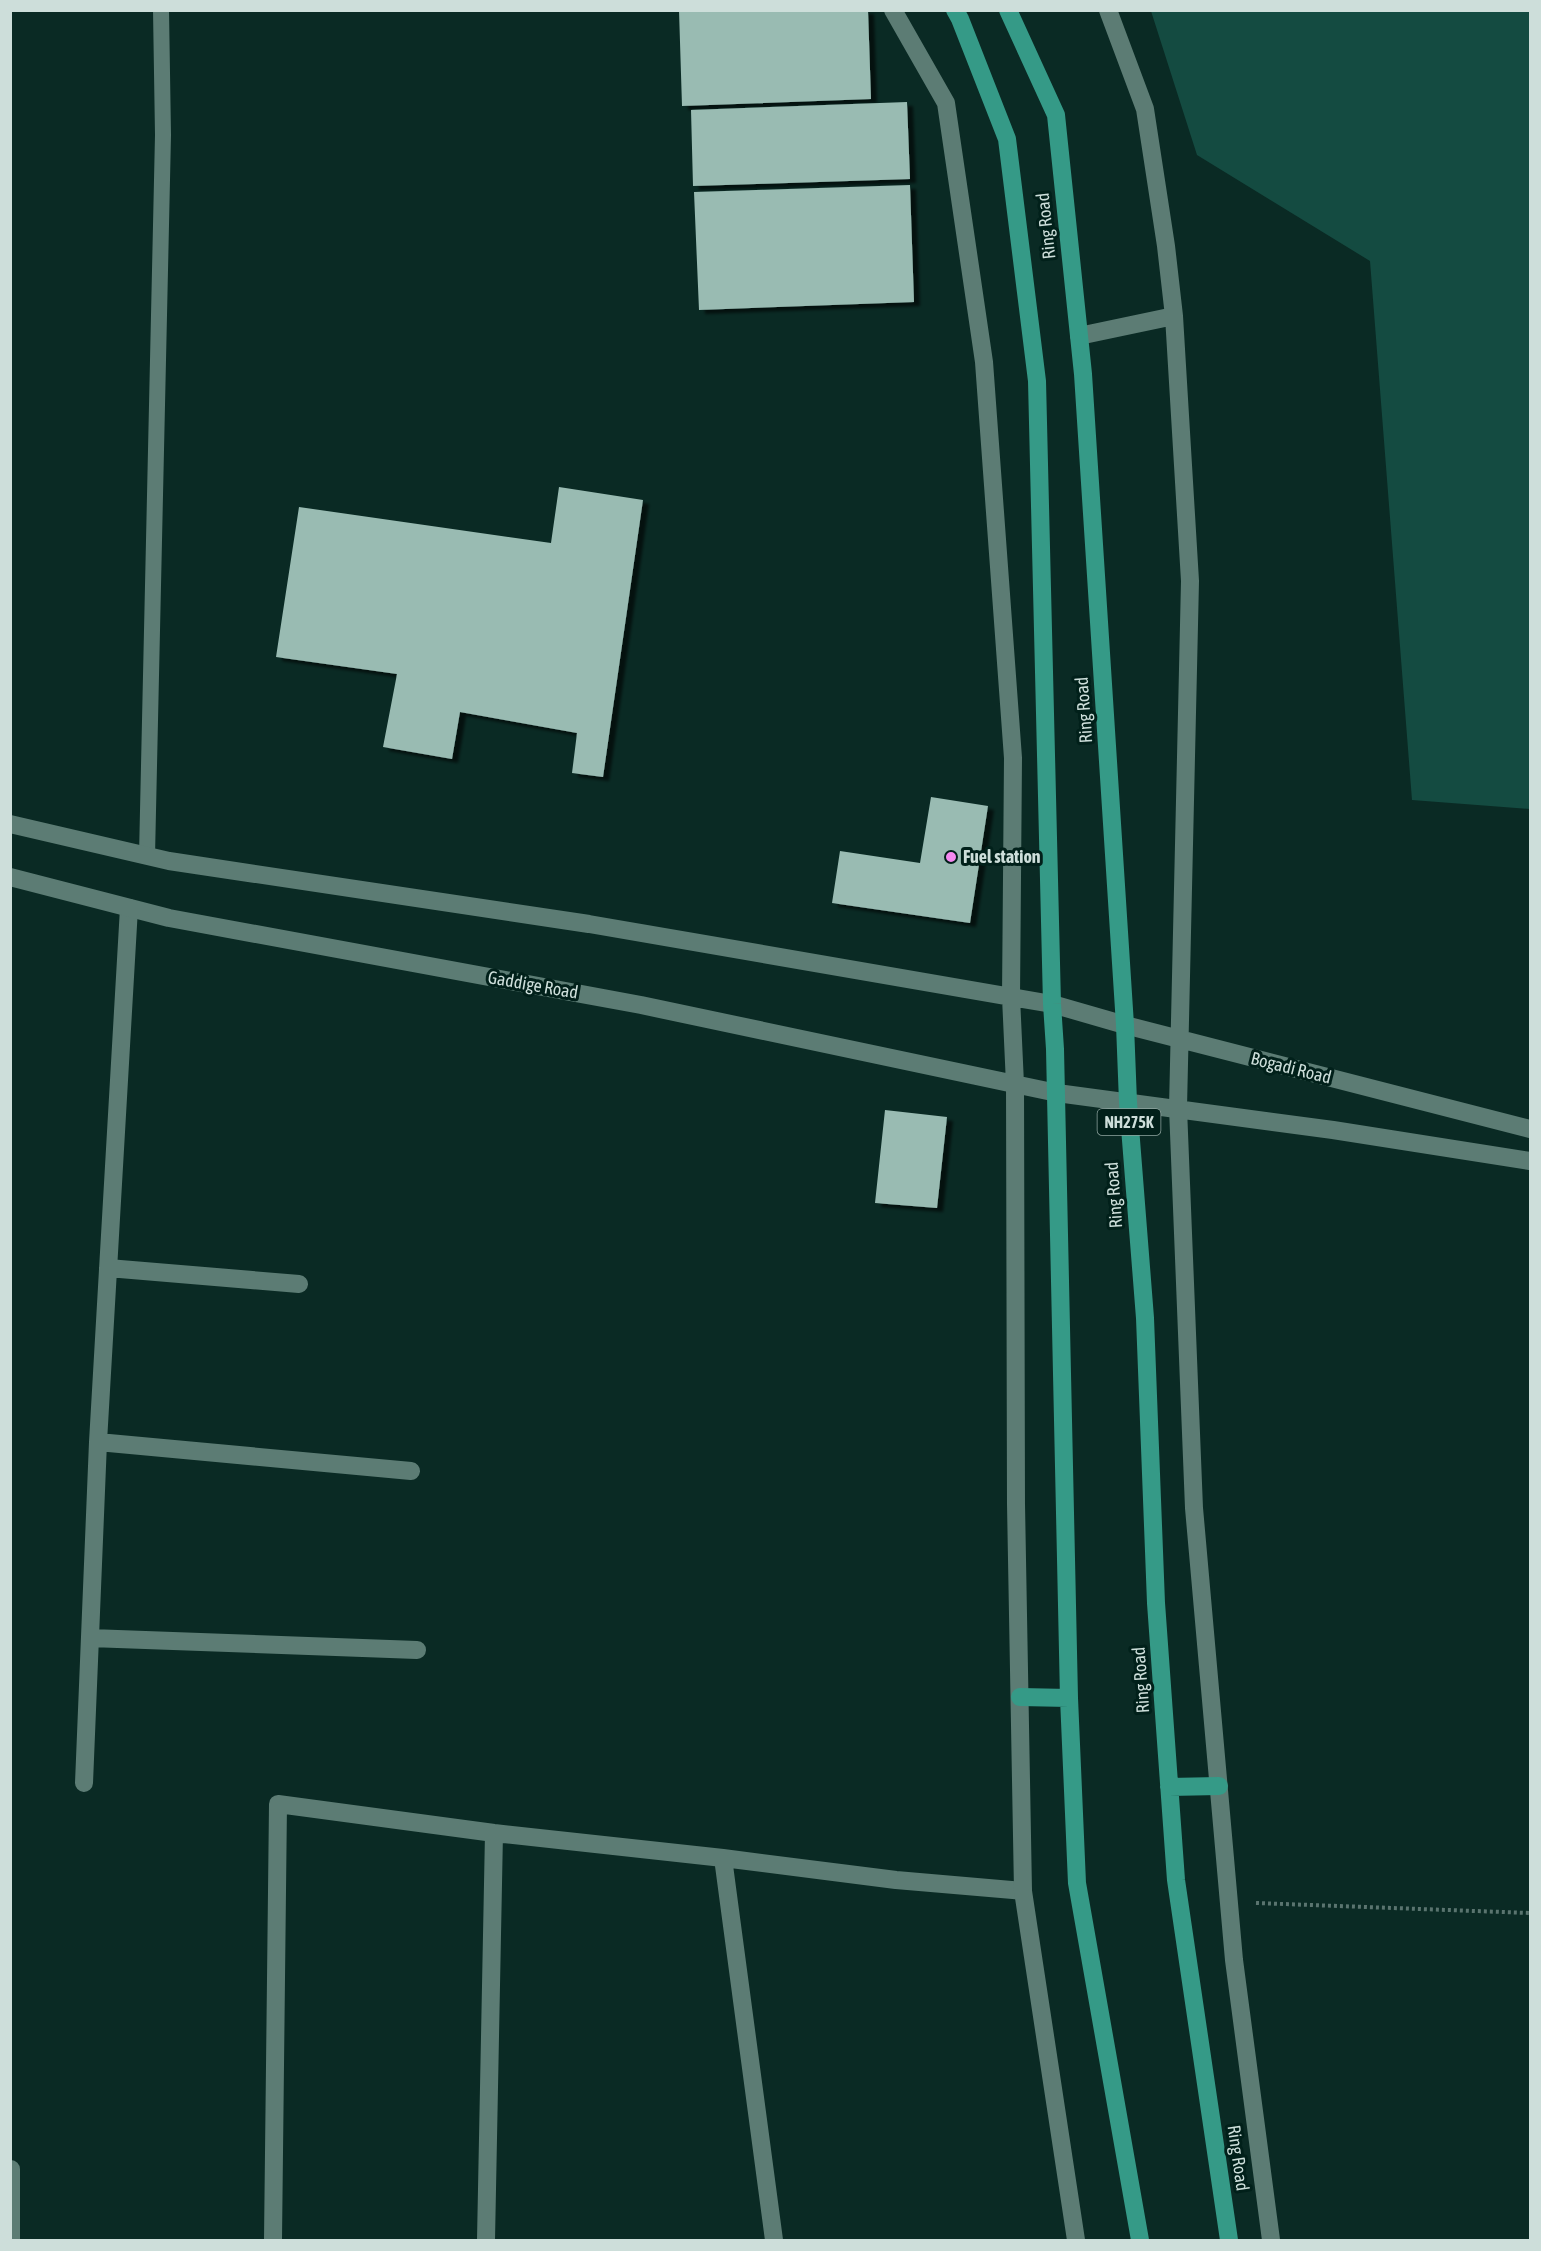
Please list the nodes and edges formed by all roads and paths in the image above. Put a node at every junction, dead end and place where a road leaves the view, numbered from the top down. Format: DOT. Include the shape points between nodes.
graph roads {
  1 [pos="161,10"];
  2 [pos="893,10"];
  3 [pos="955,10"];
  4 [pos="1008,10"];
  5 [pos="1108,10"];
  6 [pos="1174,316"];
  7 [pos="1079,336"];
  8 [pos="10,824"];
  9 [pos="147,856"];
  10 [pos="10,877"];
  11 [pos="129,908"];
  12 [pos="1011,997"];
  13 [pos="1052,1004"];
  14 [pos="1125,1025"];
  15 [pos="1180,1039"];
  16 [pos="1015,1084"];
  17 [pos="1056,1093"];
  18 [pos="1128,1102"];
  19 [pos="1178,1108"];
  20 [pos="1530,1129"];
  21 [pos="1530,1161"];
  22 [pos="108,1268"];
  23 [pos="298,1284"];
  24 [pos="98,1442"];
  25 [pos="411,1471"];
  26 [pos="90,1638"];
  27 [pos="417,1650"];
  28 [pos="1020,1697"];
  29 [pos="1070,1698"];
  30 [pos="84,1783"];
  31 [pos="1219,1786"];
  32 [pos="1169,1787"];
  33 [pos="494,1833"];
  34 [pos="723,1858"];
  35 [pos="1023,1891"];
  36 [pos="1228,1902"];
  37 [pos="1530,1913"];
  38 [pos="11,2169"];
  39 [pos="11,2241"];
  40 [pos="273,2241"];
  41 [pos="486,2241"];
  42 [pos="774,2241"];
  43 [pos="1076,2241"];
  44 [pos="1140,2241"];
  45 [pos="1229,2241"];
  46 [pos="1271,2241"];
  1 -- 9 [label="lane" via="163,135"];
  2 -- 12 [label="street" via="946,103 984,362 1013,758"];
  3 -- 13 [label="highway, Ring Road" via="1007,139 1037,381"];
  4 -- 7 [label="highway, Ring Road / NH275K" via="1056,115"];
  5 -- 6 [label="street" via="1144,109"];
  6 -- 7 [label="street"];
  6 -- 15 [label="street" via="1190,581"];
  7 -- 14 [label="highway, Ring Road / NH275K"];
  8 -- 9 [label="street"];
  9 -- 12 [label="street" via="589,924"];
  10 -- 11 [label="street, Gaddige Road"];
  11 -- 16 [label="street, Gaddige Road" via="642,1005"];
  11 -- 22 [label="street"];
  12 -- 13 [label="street"];
  12 -- 16 [label="street"];
  13 -- 14 [label="street, Bogadi Road"];
  13 -- 17 [label="highway, Ring Road"];
  14 -- 15 [label="street, Bogadi Road"];
  14 -- 18 [label="highway, Ring Road / NH275K"];
  15 -- 19 [label="street"];
  15 -- 20 [label="street, Bogadi Road"];
  16 -- 17 [label="street, Gaddige Road"];
  16 -- 28 [label="street"];
  17 -- 18 [label="street"];
  17 -- 29 [label="highway, Ring Road"];
  18 -- 19 [label="street"];
  18 -- 32 [label="highway, Ring Road / NH275K" via="1144,1318 1156,1603"];
  19 -- 21 [label="street"];
  19 -- 31 [label="street" via="1194,1508"];
  22 -- 23 [label="street"];
  22 -- 24 [label="street"];
  24 -- 25 [label="street"];
  24 -- 26 [label="street"];
  26 -- 27 [label="street"];
  26 -- 30 [label="street"];
  28 -- 29 [label="highway"];
  28 -- 35 [label="street"];
  29 -- 44 [label="highway, Ring Road" via="1077,1883"];
  31 -- 32 [label="highway"];
  31 -- 36 [label="street"];
  32 -- 45 [label="highway, Ring Road / NH275K" via="1176,1880"];
  33 -- 34 [label="street"];
  33 -- 40 [label="street" via="278,1804"];
  33 -- 41 [label="street"];
  34 -- 35 [label="street"];
  34 -- 42 [label="street"];
  35 -- 43 [label="street"];
  36 -- 37 [label="path"];
  36 -- 46 [label="street"];
  38 -- 39 [label="street"];
}
